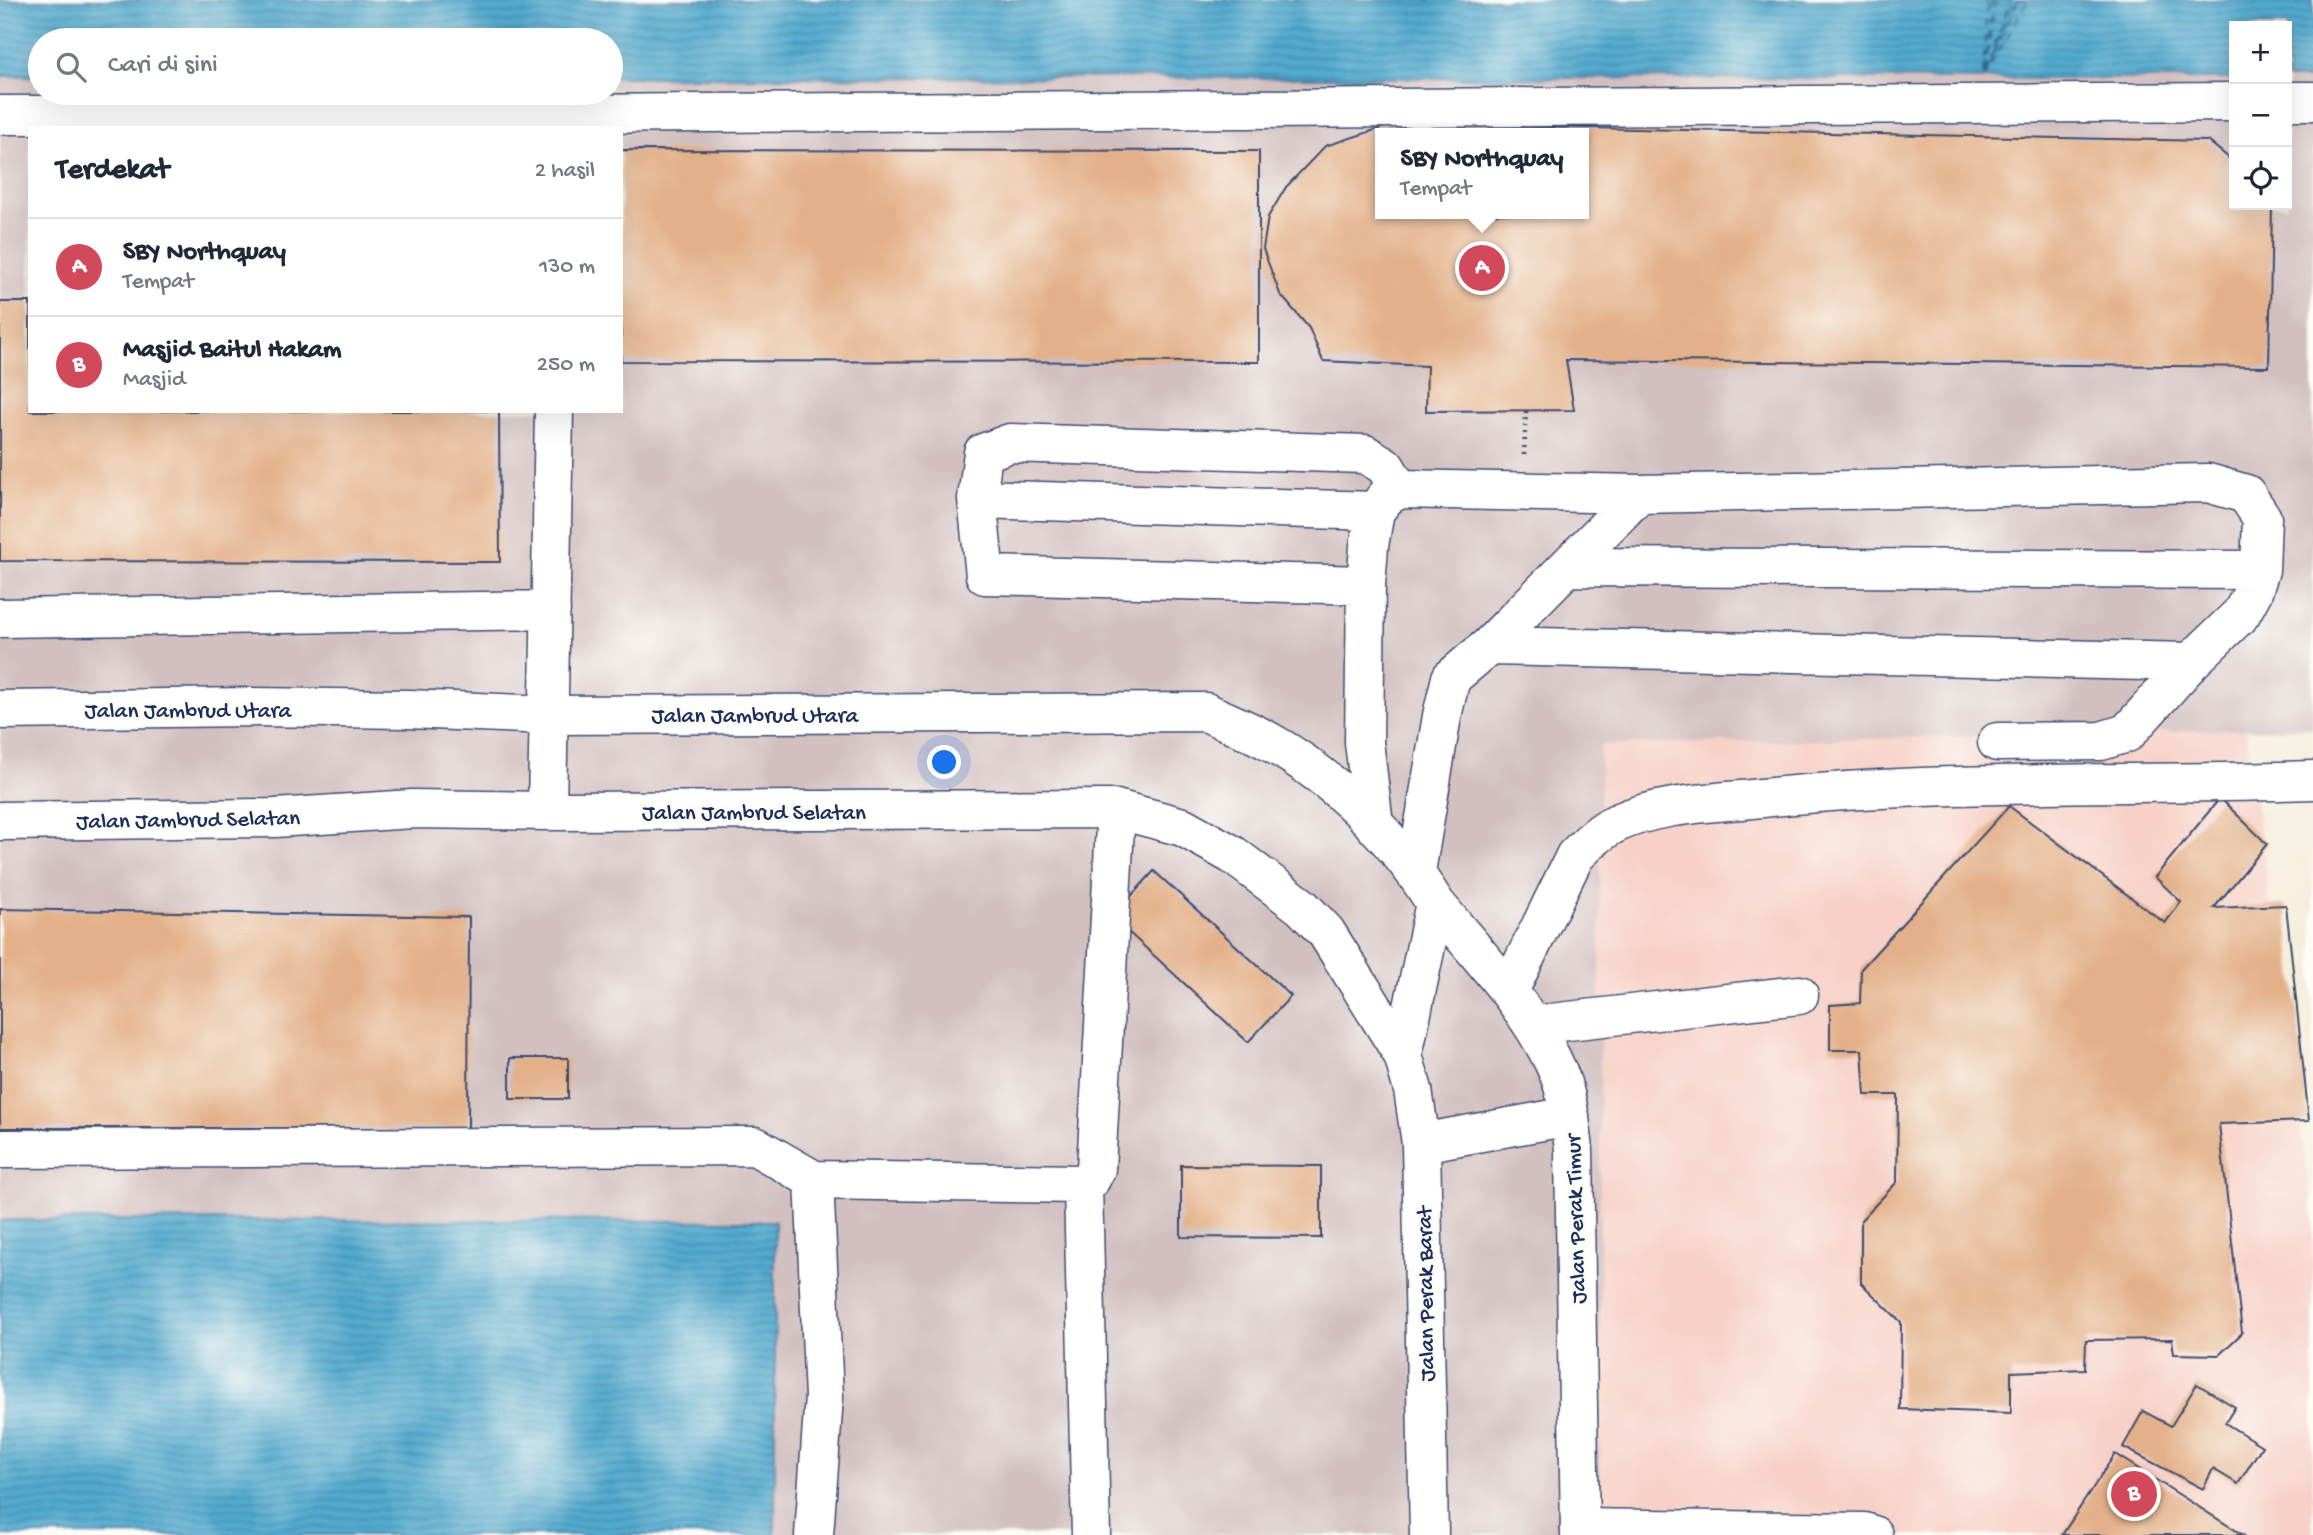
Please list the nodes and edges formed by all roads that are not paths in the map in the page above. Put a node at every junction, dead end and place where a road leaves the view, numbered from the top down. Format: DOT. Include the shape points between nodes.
graph roads {
  1 [pos="2292,101"];
  2 [pos="2313,101"];
  3 [pos="2229,102"];
  4 [pos="0,115"];
  5 [pos="567,121"];
  6 [pos="554,413"];
  7 [pos="1639,494"];
  8 [pos="978,499"];
  9 [pos="1387,500"];
  10 [pos="1569,567"];
  11 [pos="2260,569"];
  12 [pos="1366,585"];
  13 [pos="551,610"];
  14 [pos="0,618"];
  15 [pos="1489,646"];
  16 [pos="2191,662"];
  17 [pos="0,710"];
  18 [pos="550,715"];
  19 [pos="1997,742"];
  20 [pos="2313,780"];
  21 [pos="1116,809"];
  22 [pos="547,811"];
  23 [pos="0,821"];
  24 [pos="1374,825"];
  25 [pos="1426,888"];
  26 [pos="1508,991"];
  27 [pos="1799,995"];
  28 [pos="1533,1026"];
  29 [pos="1403,1055"];
  30 [pos="1570,1116"];
  31 [pos="1421,1143"];
  32 [pos="0,1149"];
  33 [pos="814,1180"];
  34 [pos="1083,1184"];
  35 [pos="1580,1532"];
  36 [pos="1657,1532"];
  37 [pos="814,1535"];
  38 [pos="1091,1535"];
  39 [pos="1429,1535"];
  40 [pos="1873,1535"];
  1 -- 2 [label="main road"];
  3 -- 5 [label="main road" via="1983,91"];
  4 -- 5 [label="main road"];
  6 -- 13 [label="main road"];
  7 -- 9 [label="main road"];
  7 -- 10 [label="main road"];
  7 -- 11 [label="main road" via="2208,483 2246,494 2262,517"];
  8 -- 9 [label="main road"];
  8 -- 9 [label="main road" via="983,453 1010,443 1365,454 1385,466"];
  8 -- 12 [label="main road" via="985,575"];
  9 -- 12 [label="main road"];
  10 -- 11 [label="main road"];
  10 -- 15 [label="main road"];
  11 -- 16 [label="main road" via="2241,614"];
  12 -- 24 [label="main road" via="1363,742"];
  13 -- 14 [label="main road"];
  13 -- 18 [label="main road"];
  15 -- 16 [label="main road"];
  15 -- 25 [label="main road" via="1451,678 1442,716"];
  16 -- 19 [label="main road" via="2139,722 2116,738"];
  17 -- 18 [label="main road, Jalan Jambrud Utara" via="253,707"];
  18 -- 22 [label="main road"];
  18 -- 24 [label="main road, Jalan Jambrud Utara" via="1206,712 1270,742 1334,786"];
  20 -- 26 [label="main road" via="1848,789 1649,813 1616,823 1575,856"];
  21 -- 22 [label="main road, Jalan Jambrud Selatan"];
  21 -- 29 [label="main road, Jalan Jambrud Selatan" via="1182,827 1233,855 1302,907 1326,932"];
  21 -- 34 [label="main road" via="1096,1169"];
  22 -- 23 [label="main road, Jalan Jambrud Selatan" via="412,809 275,818"];
  24 -- 25 [label="main road, Jalan Jambrud Utara"];
  25 -- 26 [label="main road, Jalan Perak Timur"];
  25 -- 29 [label="main road"];
  26 -- 28 [label="main road, Jalan Perak Timur"];
  27 -- 28 [label="main road"];
  28 -- 30 [label="main road, Jalan Perak Timur" via="1558,1073"];
  29 -- 31 [label="main road, Jalan Perak Barat"];
  30 -- 31 [label="main road"];
  30 -- 35 [label="main road, Jalan Perak Timur"];
  31 -- 39 [label="main road, Jalan Perak Barat"];
  32 -- 33 [label="main road" via="755,1146"];
  33 -- 34 [label="main road"];
  33 -- 37 [label="main road" via="824,1397"];
  34 -- 38 [label="main road"];
  35 -- 36 [label="main road"];
  36 -- 40 [label="main road"];
}
